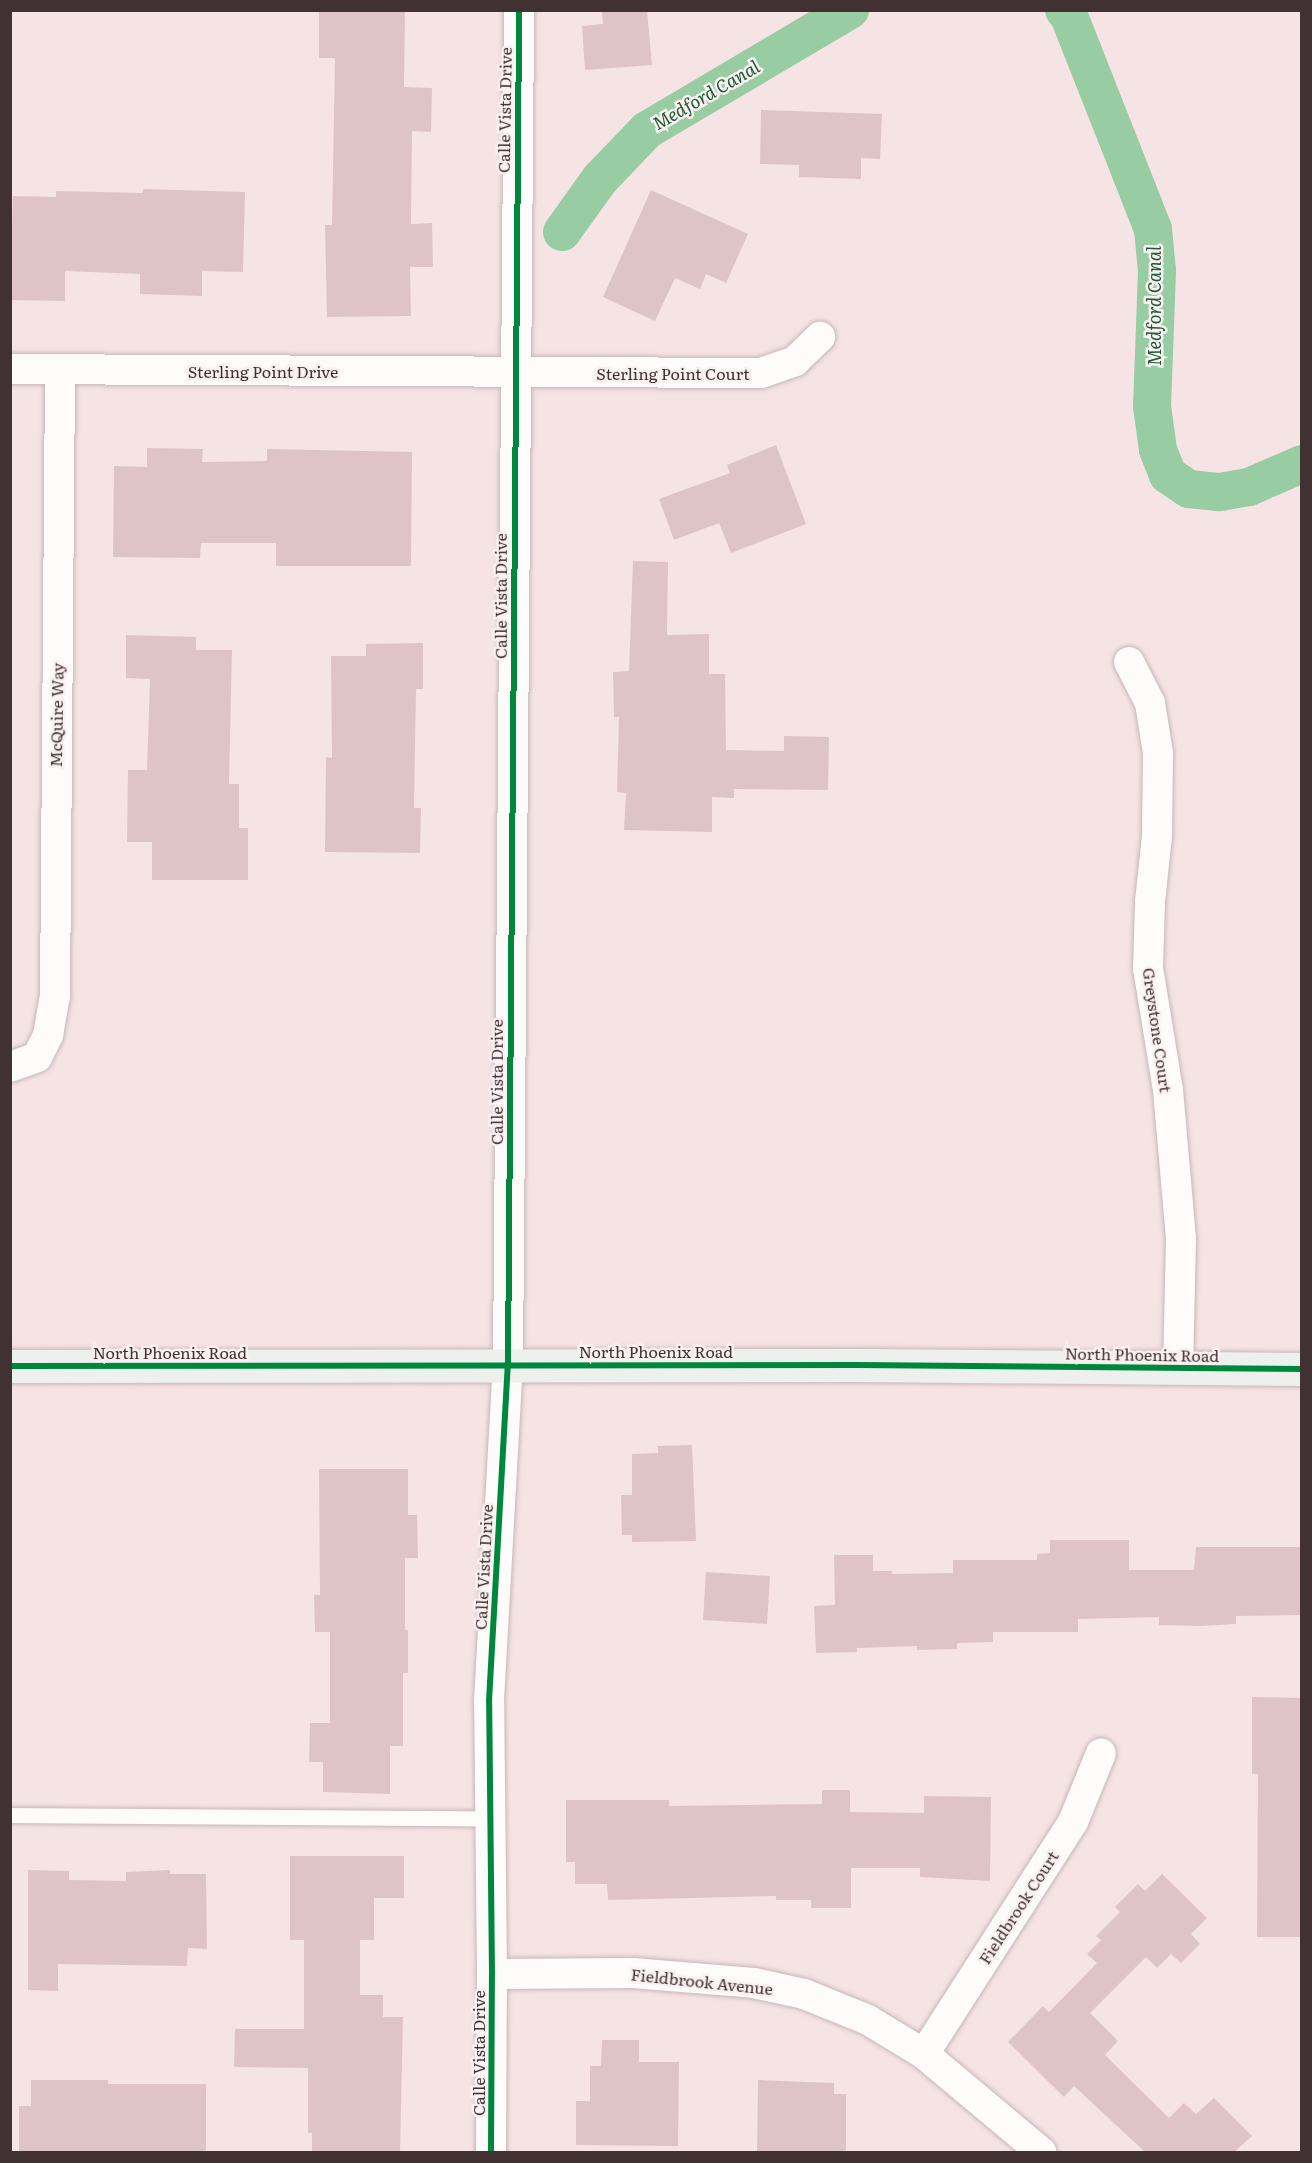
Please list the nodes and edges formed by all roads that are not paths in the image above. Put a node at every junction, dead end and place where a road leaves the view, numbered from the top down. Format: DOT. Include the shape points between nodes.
graph roads {
  1 [pos="519,10"];
  2 [pos="820,338"];
  3 [pos="10,369"];
  4 [pos="60,369"];
  5 [pos="514,373"];
  6 [pos="1129,662"];
  7 [pos="24,1062"];
  8 [pos="508,1364"];
  9 [pos="10,1366"];
  10 [pos="1178,1368"];
  11 [pos="1302,1369"];
  12 [pos="1101,1753"];
  13 [pos="10,1815"];
  14 [pos="490,1818"];
  15 [pos="492,1974"];
  16 [pos="924,2054"];
  17 [pos="491,2152"];
  18 [pos="1041,2152"];
  1 -- 5 [label="street, Calle Vista Drive"];
  2 -- 5 [label="street, Sterling Point Court" via="795,361 761,373"];
  3 -- 4 [label="street, Sterling Point Drive"];
  4 -- 5 [label="street, Sterling Point Drive"];
  4 -- 7 [label="street, McQuire Way" via="55,997 48,1035"];
  5 -- 8 [label="street, Calle Vista Drive"];
  6 -- 10 [label="street, Greystone Court" via="1150,704 1158,753 1148,968 1168,1090 1181,1239"];
  8 -- 9 [label="main road, North Phoenix Road"];
  8 -- 10 [label="main road, North Phoenix Road"];
  8 -- 14 [label="street, Calle Vista Drive" via="489,1701"];
  10 -- 11 [label="main road, North Phoenix Road"];
  12 -- 16 [label="street, Fieldbrook Court" via="1073,1822"];
  13 -- 14 [label="lane"];
  14 -- 15 [label="street, Calle Vista Drive"];
  15 -- 16 [label="street, Fieldbrook Avenue" via="633,1973 754,1983 804,1994 868,2020"];
  15 -- 17 [label="street, Calle Vista Drive"];
  16 -- 18 [label="street, Fieldbrook Avenue"];
}
